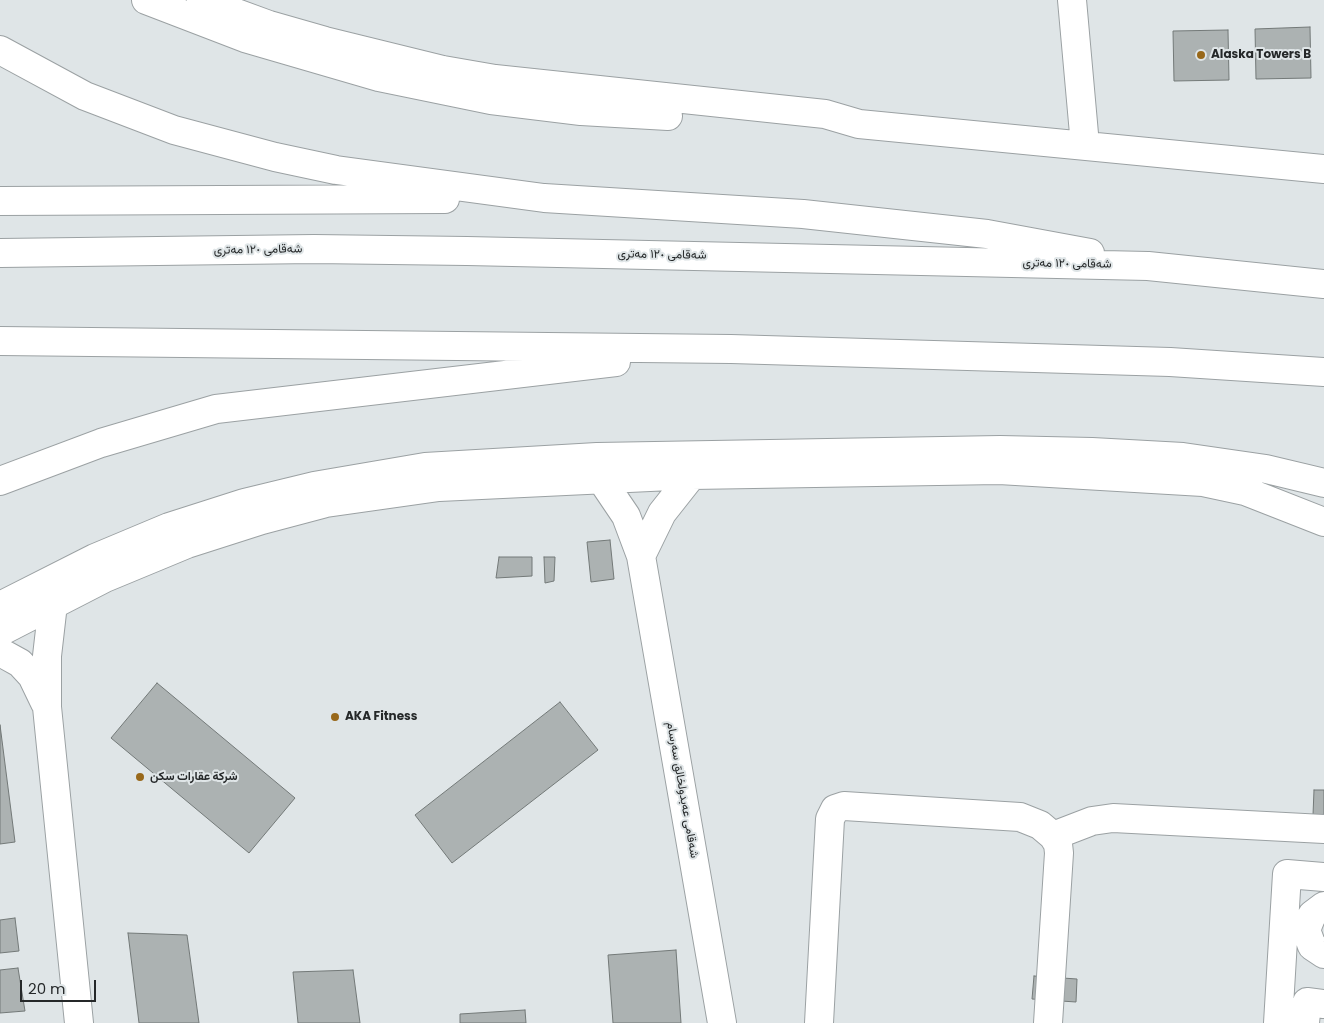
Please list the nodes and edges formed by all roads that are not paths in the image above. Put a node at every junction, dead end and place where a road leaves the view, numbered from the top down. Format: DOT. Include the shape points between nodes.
graph roads {
  1 [pos="146,0"];
  2 [pos="201,0"];
  3 [pos="1072,0"];
  4 [pos="0,50"];
  5 [pos="859,124"];
  6 [pos="1085,145"];
  7 [pos="1324,169"];
  8 [pos="544,198"];
  9 [pos="0,201"];
  10 [pos="0,253"];
  11 [pos="1148,266"];
  12 [pos="1324,284"];
  13 [pos="0,341"];
  14 [pos="731,349"];
  15 [pos="1324,372"];
  16 [pos="692,475"];
  17 [pos="601,479"];
  18 [pos="0,481"];
  19 [pos="1324,483"];
  20 [pos="1324,522"];
  21 [pos="642,556"];
  22 [pos="53,604"];
  23 [pos="0,606"];
  24 [pos="0,632"];
  25 [pos="0,652"];
  26 [pos="47,707"];
  27 [pos="1324,829"];
  28 [pos="1053,836"];
  29 [pos="1324,877"];
  30 [pos="1324,906"];
  31 [pos="1324,954"];
  32 [pos="1324,1004"];
  33 [pos="79,1023"];
  34 [pos="722,1023"];
  35 [pos="819,1023"];
  36 [pos="1048,1023"];
  37 [pos="1278,1023"];
  38 [pos="1305,1023"];
  1 -- 5 [label="main road" via="288,52 379,77 491,100 581,111 832,127"];
  2 -- 5 [label="main road" via="297,33 443,70 558,87 825,114"];
  3 -- 6 [label="main road"];
  4 -- 8 [label="main road" via="85,96 174,130 336,170"];
  5 -- 6 [label="main road"];
  6 -- 7 [label="main road"];
  8 -- 9 [label="main road"];
  8 -- 11 [label="main road" via="803,214 978,233"];
  10 -- 11 [label="main road, شەقامی ١٢٠ مەتری" via="448,251"];
  11 -- 12 [label="main road, شەقامی ١٢٠ مەتری"];
  13 -- 14 [label="main road"];
  14 -- 15 [label="main road" via="1170,362"];
  14 -- 18 [label="main road" via="216,409 101,443"];
  16 -- 17 [label="main road"];
  16 -- 20 [label="main road" via="999,470 1184,480 1245,491"];
  16 -- 21 [label="main road" via="662,513"];
  17 -- 21 [label="main road, شەقامی عەبدولخالق سەرسام" via="626,516"];
  17 -- 22 [label="main road" via="439,486 326,503 187,544"];
  19 -- 23 [label="main road" via="1266,469 1202,459 1000,450 597,457 425,467 314,486 244,503 169,528 95,558"];
  21 -- 34 [label="main road, شەقامی عەبدولخالق سەرسام"];
  22 -- 24 [label="main road"];
  22 -- 26 [label="main road"];
  25 -- 26 [label="main road" via="20,663 32,676"];
  26 -- 33 [label="main road"];
  27 -- 28 [label="main road" via="1113,818 1092,821"];
  28 -- 35 [label="main road" via="1030,820 1006,815 844,806 835,809 830,819"];
  28 -- 36 [label="main road" via="1059,853"];
  29 -- 37 [label="main road" via="1288,874"];
  30 -- 31 [label="main road" via="1312,915 1306,930 1312,946"];
  32 -- 38 [label="main road" via="1307,1002"];
}
